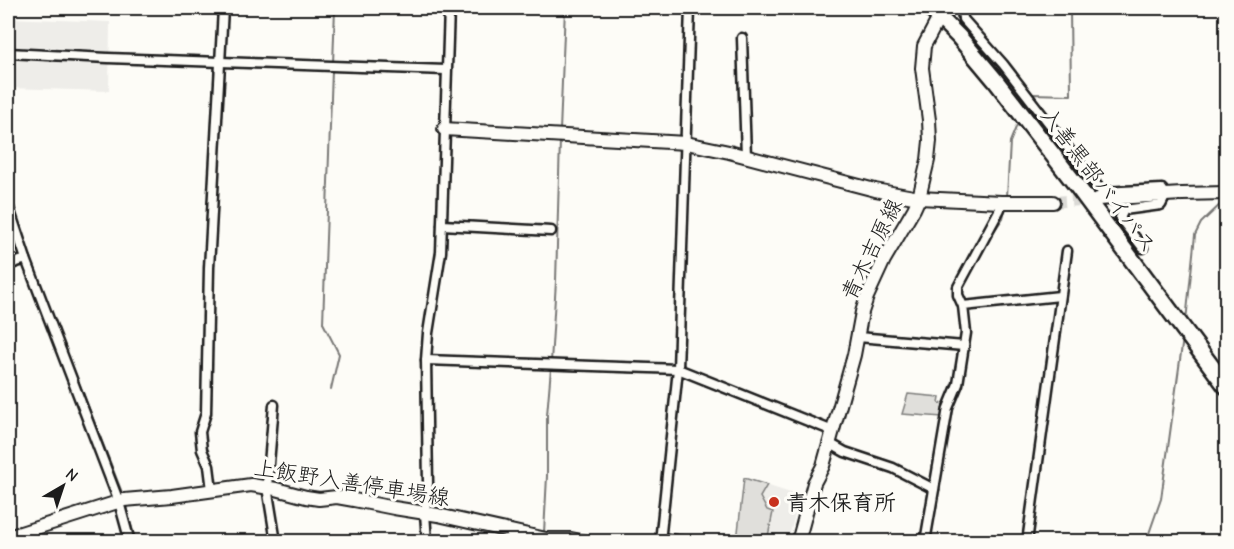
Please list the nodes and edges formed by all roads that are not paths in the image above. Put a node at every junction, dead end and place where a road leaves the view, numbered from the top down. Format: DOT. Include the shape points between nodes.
graph roads {
  1 [pos="223,8"];
  2 [pos="449,8"];
  3 [pos="690,8"];
  4 [pos="963,8"];
  5 [pos="938,11"];
  6 [pos="742,38"];
  7 [pos="8,52"];
  8 [pos="220,62"];
  9 [pos="446,70"];
  10 [pos="444,129"];
  11 [pos="686,143"];
  12 [pos="746,156"];
  13 [pos="1227,193"];
  14 [pos="1166,195"];
  15 [pos="919,198"];
  16 [pos="1098,199"];
  17 [pos="1001,202"];
  18 [pos="1053,202"];
  19 [pos="8,205"];
  20 [pos="442,225"];
  21 [pos="551,231"];
  22 [pos="1143,248"];
  23 [pos="1067,251"];
  24 [pos="26,259"];
  25 [pos="8,265"];
  26 [pos="1060,296"];
  27 [pos="963,306"];
  28 [pos="858,337"];
  29 [pos="964,346"];
  30 [pos="426,360"];
  31 [pos="678,369"];
  32 [pos="1227,386"];
  33 [pos="274,405"];
  34 [pos="831,437"];
  35 [pos="267,487"];
  36 [pos="934,489"];
  37 [pos="212,490"];
  38 [pos="119,502"];
  39 [pos="425,513"];
  40 [pos="14,537"];
  41 [pos="661,540"];
  42 [pos="130,542"];
  43 [pos="276,542"];
  44 [pos="427,542"];
  45 [pos="586,542"];
  46 [pos="687,542"];
  47 [pos="798,542"];
  48 [pos="925,542"];
  49 [pos="1027,542"];
  1 -- 8 [label="street"];
  2 -- 9 [label="street"];
  3 -- 11 [label="street"];
  4 -- 14 [label="street" via="963,19 1102,192 1162,189"];
  5 -- 15 [label="main road, 青木吉原線" via="924,46 922,68 930,141"];
  5 -- 32 [label="highway, 入善黒部バイパス" via="1002,89"];
  6 -- 12 [label="street"];
  7 -- 8 [label="street"];
  8 -- 9 [label="street"];
  8 -- 37 [label="street" via="206,413 200,432"];
  9 -- 10 [label="street"];
  10 -- 11 [label="main road"];
  10 -- 20 [label="street"];
  11 -- 12 [label="main road"];
  11 -- 31 [label="street"];
  12 -- 15 [label="main road"];
  13 -- 14 [label="main road"];
  14 -- 16 [label="main road"];
  14 -- 22 [label="street" via="1161,205 1124,210 1120,218"];
  15 -- 17 [label="main road"];
  15 -- 28 [label="main road, 青木吉原線" via="867,297"];
  17 -- 18 [label="main road"];
  17 -- 27 [label="street" via="958,287"];
  19 -- 24 [label="street"];
  20 -- 21 [label="street"];
  20 -- 30 [label="street"];
  23 -- 26 [label="street"];
  24 -- 25 [label="street"];
  24 -- 38 [label="street"];
  26 -- 27 [label="street"];
  26 -- 49 [label="street"];
  27 -- 29 [label="street"];
  28 -- 29 [label="street"];
  28 -- 34 [label="main road, 青木吉原線"];
  29 -- 36 [label="street"];
  30 -- 31 [label="street"];
  30 -- 39 [label="street"];
  31 -- 34 [label="street"];
  31 -- 41 [label="street"];
  33 -- 35 [label="street"];
  34 -- 36 [label="street" via="845,452 893,468"];
  34 -- 47 [label="main road, 青木吉原線"];
  35 -- 37 [label="main road, 上飯野入善停車場線" via="251,484"];
  35 -- 39 [label="main road, 上飯野入善停車場線" via="306,497 337,497"];
  35 -- 43 [label="street"];
  36 -- 48 [label="street"];
  37 -- 38 [label="main road, 上飯野入善停車場線"];
  38 -- 40 [label="main road, 上飯野入善停車場線"];
  38 -- 42 [label="street"];
  39 -- 44 [label="street"];
  39 -- 45 [label="main road, 上飯野入善停車場線" via="546,539"];
  41 -- 46 [label="street"];
}
